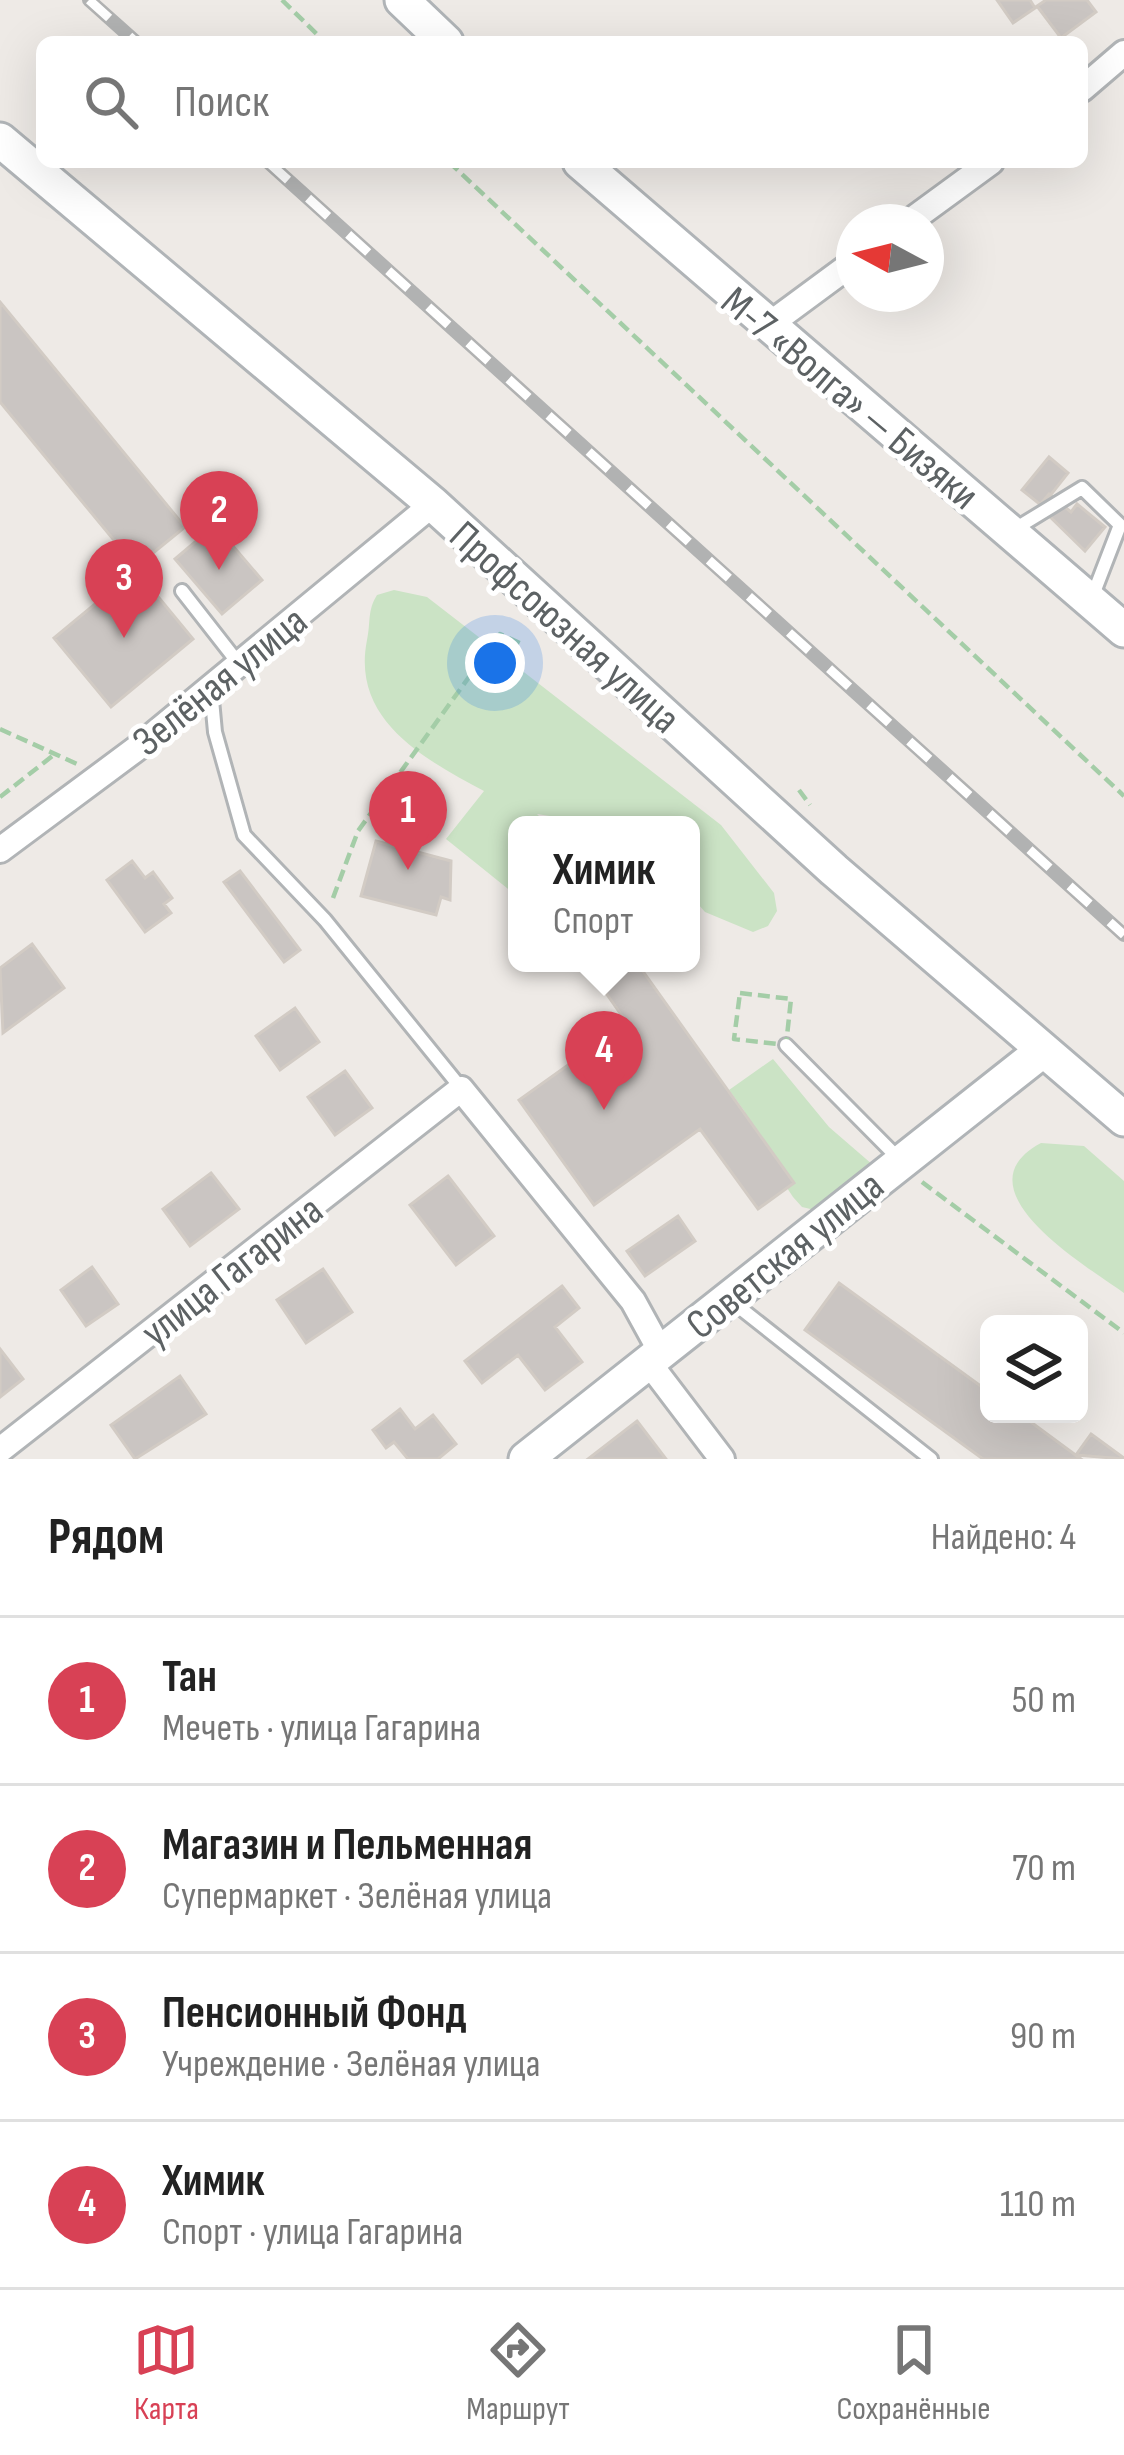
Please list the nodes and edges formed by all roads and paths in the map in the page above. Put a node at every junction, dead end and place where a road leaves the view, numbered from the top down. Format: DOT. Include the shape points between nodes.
graph roads {
  1 [pos="282,0"];
  2 [pos="401,0"];
  3 [pos="319,36"];
  4 [pos="440,36"];
  5 [pos="1124,53"];
  6 [pos="1088,83"];
  7 [pos="0,140"];
  8 [pos="455,168"];
  9 [pos="587,168"];
  10 [pos="983,168"];
  11 [pos="934,204"];
  12 [pos="836,275"];
  13 [pos="766,327"];
  14 [pos="433,504"];
  15 [pos="1010,532"];
  16 [pos="182,591"];
  17 [pos="1090,602"];
  18 [pos="1124,630"];
  19 [pos="524,645"];
  20 [pos="239,664"];
  21 [pos="210,688"];
  22 [pos="0,729"];
  23 [pos="56,754"];
  24 [pos="101,775"];
  25 [pos="1124,796"];
  26 [pos="0,797"];
  27 [pos="0,850"];
  28 [pos="326,920"];
  29 [pos="786,1045"];
  30 [pos="1042,1051"];
  31 [pos="461,1089"];
  32 [pos="1124,1119"];
  33 [pos="901,1161"];
  34 [pos="730,1300"];
  35 [pos="1124,1333"];
  36 [pos="655,1358"];
  37 [pos="0,1450"];
  38 [pos="526,1459"];
  39 [pos="722,1459"];
  40 [pos="931,1459"];
  1 -- 3 [label="path"];
  2 -- 4 [label="main road"];
  5 -- 6 [label="street"];
  7 -- 14 [label="main road, Профсоюзная улица"];
  8 -- 25 [label="path"];
  9 -- 13 [label="main road, М-7 «Волга» — Бизяки"];
  10 -- 11 [label="street"];
  12 -- 13 [label="street"];
  13 -- 15 [label="main road, М-7 «Волга» — Бизяки"];
  14 -- 20 [label="street, Зелёная улица"];
  14 -- 30 [label="main road, Профсоюзная улица"];
  15 -- 17 [label="main road, М-7 «Волга» — Бизяки"];
  15 -- 17 [label="lane" via="1082,488 1120,525"];
  16 -- 20 [label="lane"];
  17 -- 18 [label="main road, М-7 «Волга» — Бизяки"];
  19 -- 28 [label="path" via="500,634 439,715 358,831"];
  20 -- 21 [label="street, Зелёная улица"];
  21 -- 24 [label="street, Зелёная улица"];
  21 -- 28 [label="lane" via="244,835"];
  22 -- 23 [label="path"];
  23 -- 24 [label="path"];
  23 -- 26 [label="path"];
  24 -- 27 [label="street, Зелёная улица"];
  28 -- 31 [label="lane"];
  29 -- 29 [label="path" via="734,1039 740,993 791,999"];
  29 -- 33 [label="lane"];
  30 -- 32 [label="main road, Профсоюзная улица"];
  30 -- 33 [label="main road, Советская улица"];
  31 -- 36 [label="street" via="633,1300"];
  31 -- 37 [label="street, улица Гагарина"];
  33 -- 34 [label="main road, Советская улица"];
  33 -- 35 [label="path" via="940,1199"];
  34 -- 36 [label="main road, Советская улица"];
  34 -- 40 [label="lane"];
  36 -- 38 [label="main road, Советская улица"];
  36 -- 39 [label="street"];
}
